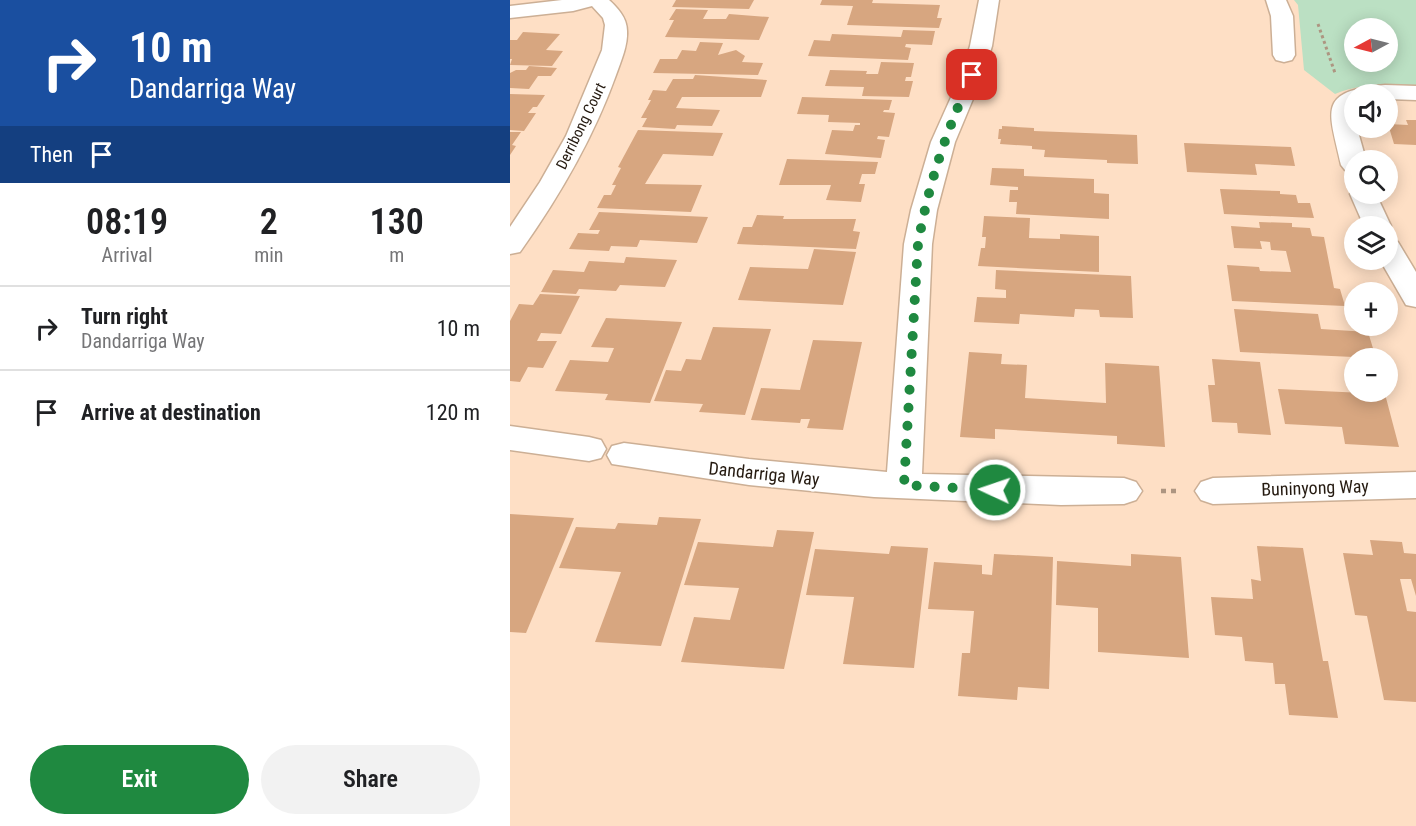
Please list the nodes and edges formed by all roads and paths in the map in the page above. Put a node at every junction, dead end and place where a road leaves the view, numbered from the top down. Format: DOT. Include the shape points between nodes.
graph roads {
  1 [pos="592,0"];
  2 [pos="597,0"];
  3 [pos="988,0"];
  4 [pos="1276,0"];
  5 [pos="510,12"];
  6 [pos="1318,21"];
  7 [pos="1284,55"];
  8 [pos="1344,91"];
  9 [pos="1398,92"];
  10 [pos="1416,93"];
  11 [pos="1344,105"];
  12 [pos="1344,122"];
  13 [pos="510,246"];
  14 [pos="1398,266"];
  15 [pos="1416,298"];
  16 [pos="510,438"];
  17 [pos="589,449"];
  18 [pos="624,455"];
  19 [pos="904,485"];
  20 [pos="1416,486"];
  21 [pos="1124,491"];
  22 [pos="1214,491"];
  1 -- 5 [label="street"];
  2 -- 13 [label="street, Derribong Court" via="611,14 617,29 604,77 572,150"];
  3 -- 19 [label="street" via="981,46 942,142 918,244"];
  4 -- 7 [label="street"];
  6 -- 8 [label="path" via="1328,58"];
  9 -- 10 [label="street"];
  11 -- 12 [label="street"];
  14 -- 15 [label="street"];
  16 -- 17 [label="street"];
  18 -- 19 [label="street, Dandarriga Way" via="776,476"];
  19 -- 21 [label="street, Dandarriga Way"];
  20 -- 22 [label="street, Buninyong Way"];
  21 -- 22 [label="path"];
}
